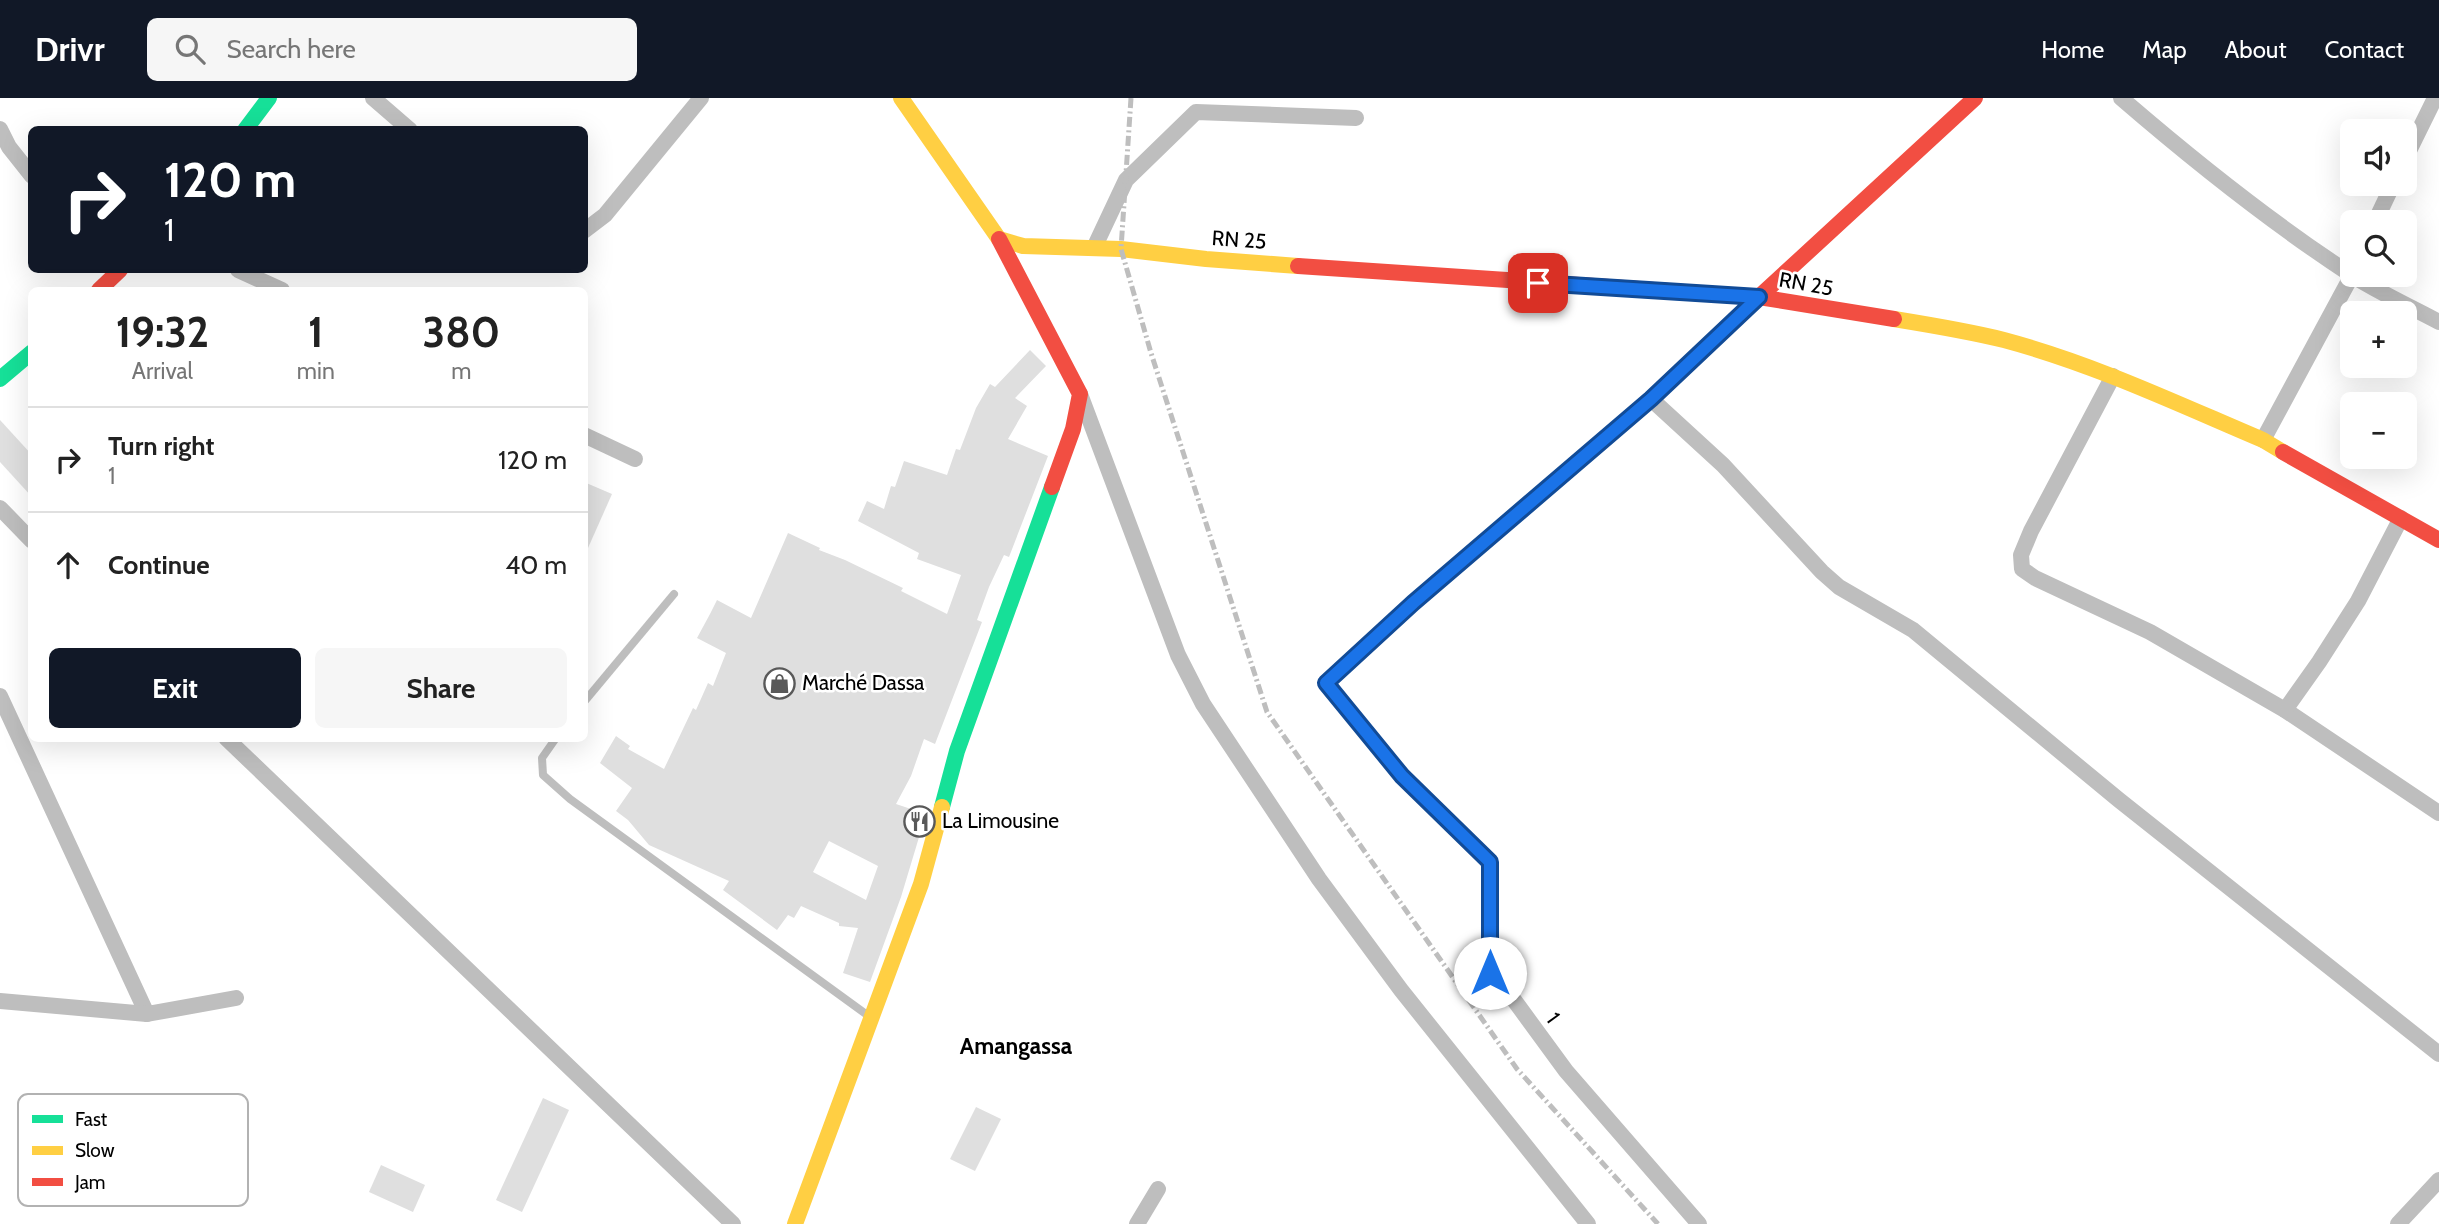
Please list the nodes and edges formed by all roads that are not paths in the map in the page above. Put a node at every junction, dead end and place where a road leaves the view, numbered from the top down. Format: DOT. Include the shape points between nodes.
graph roads {
  1 [pos="269,98"];
  2 [pos="373,98"];
  3 [pos="701,98"];
  4 [pos="901,98"];
  5 [pos="1975,98"];
  6 [pos="2121,98"];
  7 [pos="2435,98"];
  8 [pos="1356,118"];
  9 [pos="248,126"];
  10 [pos="405,126"];
  11 [pos="0,129"];
  12 [pos="2417,135"];
  13 [pos="28,171"];
  14 [pos="588,228"];
  15 [pos="999,239"];
  16 [pos="1094,248"];
  17 [pos="2340,267"];
  18 [pos="117,273"];
  19 [pos="245,273"];
  20 [pos="102,287"];
  21 [pos="275,287"];
  22 [pos="2346,287"];
  23 [pos="2374,287"];
  24 [pos="1759,297"];
  25 [pos="2439,322"];
  26 [pos="28,355"];
  27 [pos="2113,376"];
  28 [pos="0,379"];
  29 [pos="1080,394"];
  30 [pos="1651,399"];
  31 [pos="588,437"];
  32 [pos="2263,440"];
  33 [pos="635,459"];
  34 [pos="0,508"];
  35 [pos="2401,518"];
  36 [pos="28,537"];
  37 [pos="2439,540"];
  38 [pos="674,594"];
  39 [pos="0,696"];
  40 [pos="588,697"];
  41 [pos="2285,710"];
  42 [pos="230,742"];
  43 [pos="553,742"];
  44 [pos="2439,813"];
  45 [pos="236,998"];
  46 [pos="0,1001"];
  47 [pos="147,1014"];
  48 [pos="872,1017"];
  49 [pos="2439,1054"];
  50 [pos="2439,1180"];
  51 [pos="1157,1189"];
  52 [pos="733,1224"];
  53 [pos="795,1224"];
  54 [pos="1137,1224"];
  55 [pos="1588,1224"];
  56 [pos="1699,1224"];
  57 [pos="2398,1224"];
  1 -- 9 [label="main road"];
  2 -- 10 [label="street"];
  3 -- 14 [label="street" via="605,215"];
  4 -- 15 [label="main road"];
  5 -- 24 [label="main road"];
  6 -- 17 [label="street" via="2198,164"];
  7 -- 12 [label="street"];
  8 -- 16 [label="street" via="1196,112 1126,180"];
  11 -- 13 [label="street"];
  15 -- 16 [label="main road, RN 25 / RN 25" via="1023,246"];
  15 -- 29 [label="main road"];
  16 -- 24 [label="main road, RN 25 / RN 25"];
  18 -- 20 [label="main road"];
  19 -- 21 [label="street"];
  22 -- 32 [label="street"];
  23 -- 25 [label="street"];
  24 -- 27 [label="main road, RN 25 / RN 25" via="2003,340"];
  24 -- 30 [label="street"];
  26 -- 28 [label="main road"];
  27 -- 32 [label="main road, RN 25 / RN 25"];
  27 -- 41 [label="street" via="2031,531 2021,555 2022,569 2150,632"];
  29 -- 48 [label="main road" via="1069,442 957,751 921,884"];
  29 -- 55 [label="street" via="1178,655 1203,704 1319,879 1401,990"];
  30 -- 49 [label="street" via="1723,465 1839,587 1913,630"];
  30 -- 56 [label="street, 1" via="1326,683 1402,776 1490,862 1490,973 1566,1071"];
  31 -- 33 [label="street"];
  32 -- 35 [label="main road, RN 25 / RN 25"];
  34 -- 36 [label="street"];
  35 -- 37 [label="main road, RN 25 / RN 25"];
  35 -- 41 [label="street" via="2358,601"];
  38 -- 40 [label="lane"];
  39 -- 47 [label="street"];
  41 -- 44 [label="street"];
  42 -- 52 [label="street"];
  43 -- 48 [label="lane" via="542,758 542,775"];
  45 -- 47 [label="street"];
  46 -- 47 [label="street"];
  48 -- 53 [label="main road"];
  50 -- 57 [label="street"];
  51 -- 54 [label="street"];
}
